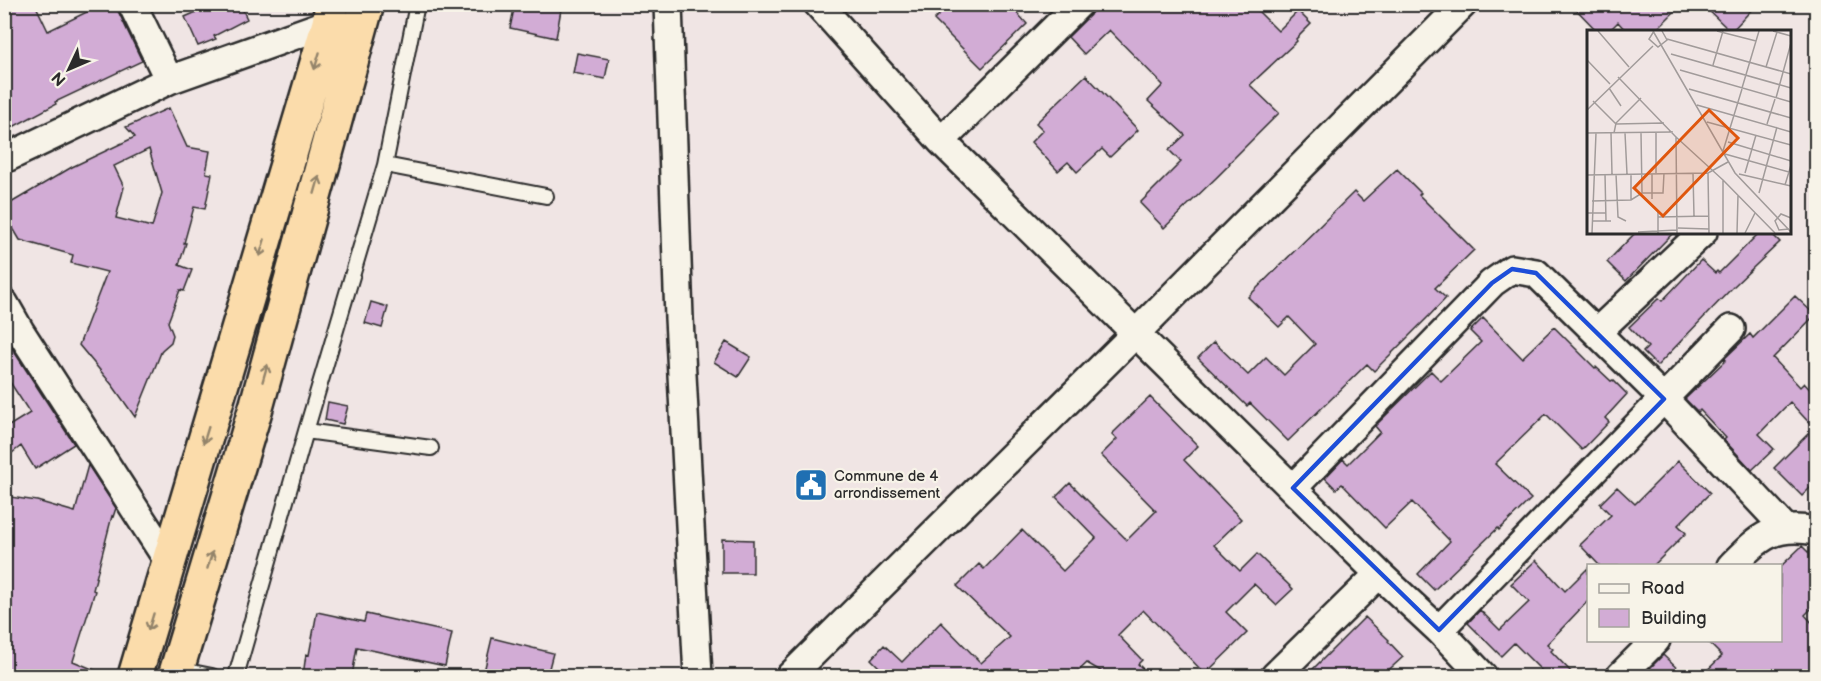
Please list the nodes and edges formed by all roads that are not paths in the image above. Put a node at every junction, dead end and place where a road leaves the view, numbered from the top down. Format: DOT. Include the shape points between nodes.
graph roads {
  1 [pos="132,4"];
  2 [pos="367,4"];
  3 [pos="417,4"];
  4 [pos="668,4"];
  5 [pos="818,4"];
  6 [pos="1079,4"];
  7 [pos="1463,4"];
  8 [pos="330,14"];
  9 [pos="169,80"];
  10 [pos="941,141"];
  11 [pos="4,159"];
  12 [pos="385,165"];
  13 [pos="546,196"];
  14 [pos="1701,234"];
  15 [pos="4,303"];
  16 [pos="1731,329"];
  17 [pos="1596,332"];
  18 [pos="1136,333"];
  19 [pos="1664,399"];
  20 [pos="306,431"];
  21 [pos="430,448"];
  22 [pos="1293,488"];
  23 [pos="1786,529"];
  24 [pos="1816,531"];
  25 [pos="169,562"];
  26 [pos="1733,564"];
  27 [pos="1379,574"];
  28 [pos="1439,630"];
  29 [pos="1654,642"];
  30 [pos="176,673"];
  31 [pos="135,676"];
  32 [pos="212,676"];
  33 [pos="236,676"];
  34 [pos="698,676"];
  35 [pos="790,676"];
  36 [pos="1275,676"];
  37 [pos="1483,676"];
  38 [pos="1620,676"];
  1 -- 9 [label="street"];
  30 -- 2 [label="highway, one-way" via="256,404"];
  3 -- 12 [label="lane"];
  4 -- 34 [label="street" via="679,318"];
  5 -- 10 [label="street"];
  6 -- 10 [label="street"];
  7 -- 18 [label="street"];
  8 -- 9 [label="street"];
  8 -- 25 [label="highway, one-way"];
  9 -- 11 [label="street"];
  10 -- 18 [label="street"];
  12 -- 13 [label="lane"];
  12 -- 20 [label="lane"];
  14 -- 17 [label="street"];
  15 -- 25 [label="street"];
  16 -- 19 [label="street"];
  17 -- 19 [label="street"];
  17 -- 22 [label="street" via="1536,273 1512,269 1492,283"];
  18 -- 22 [label="street"];
  18 -- 35 [label="street"];
  19 -- 23 [label="street"];
  19 -- 28 [label="street"];
  20 -- 21 [label="lane"];
  20 -- 33 [label="lane"];
  22 -- 27 [label="street"];
  23 -- 24 [label="street"];
  23 -- 26 [label="street" via="1757,540"];
  25 -- 31 [label="highway, one-way"];
  27 -- 28 [label="street"];
  27 -- 36 [label="street"];
  28 -- 37 [label="street"];
  29 -- 38 [label="street"];
  30 -- 32 [label="lane"];
}
